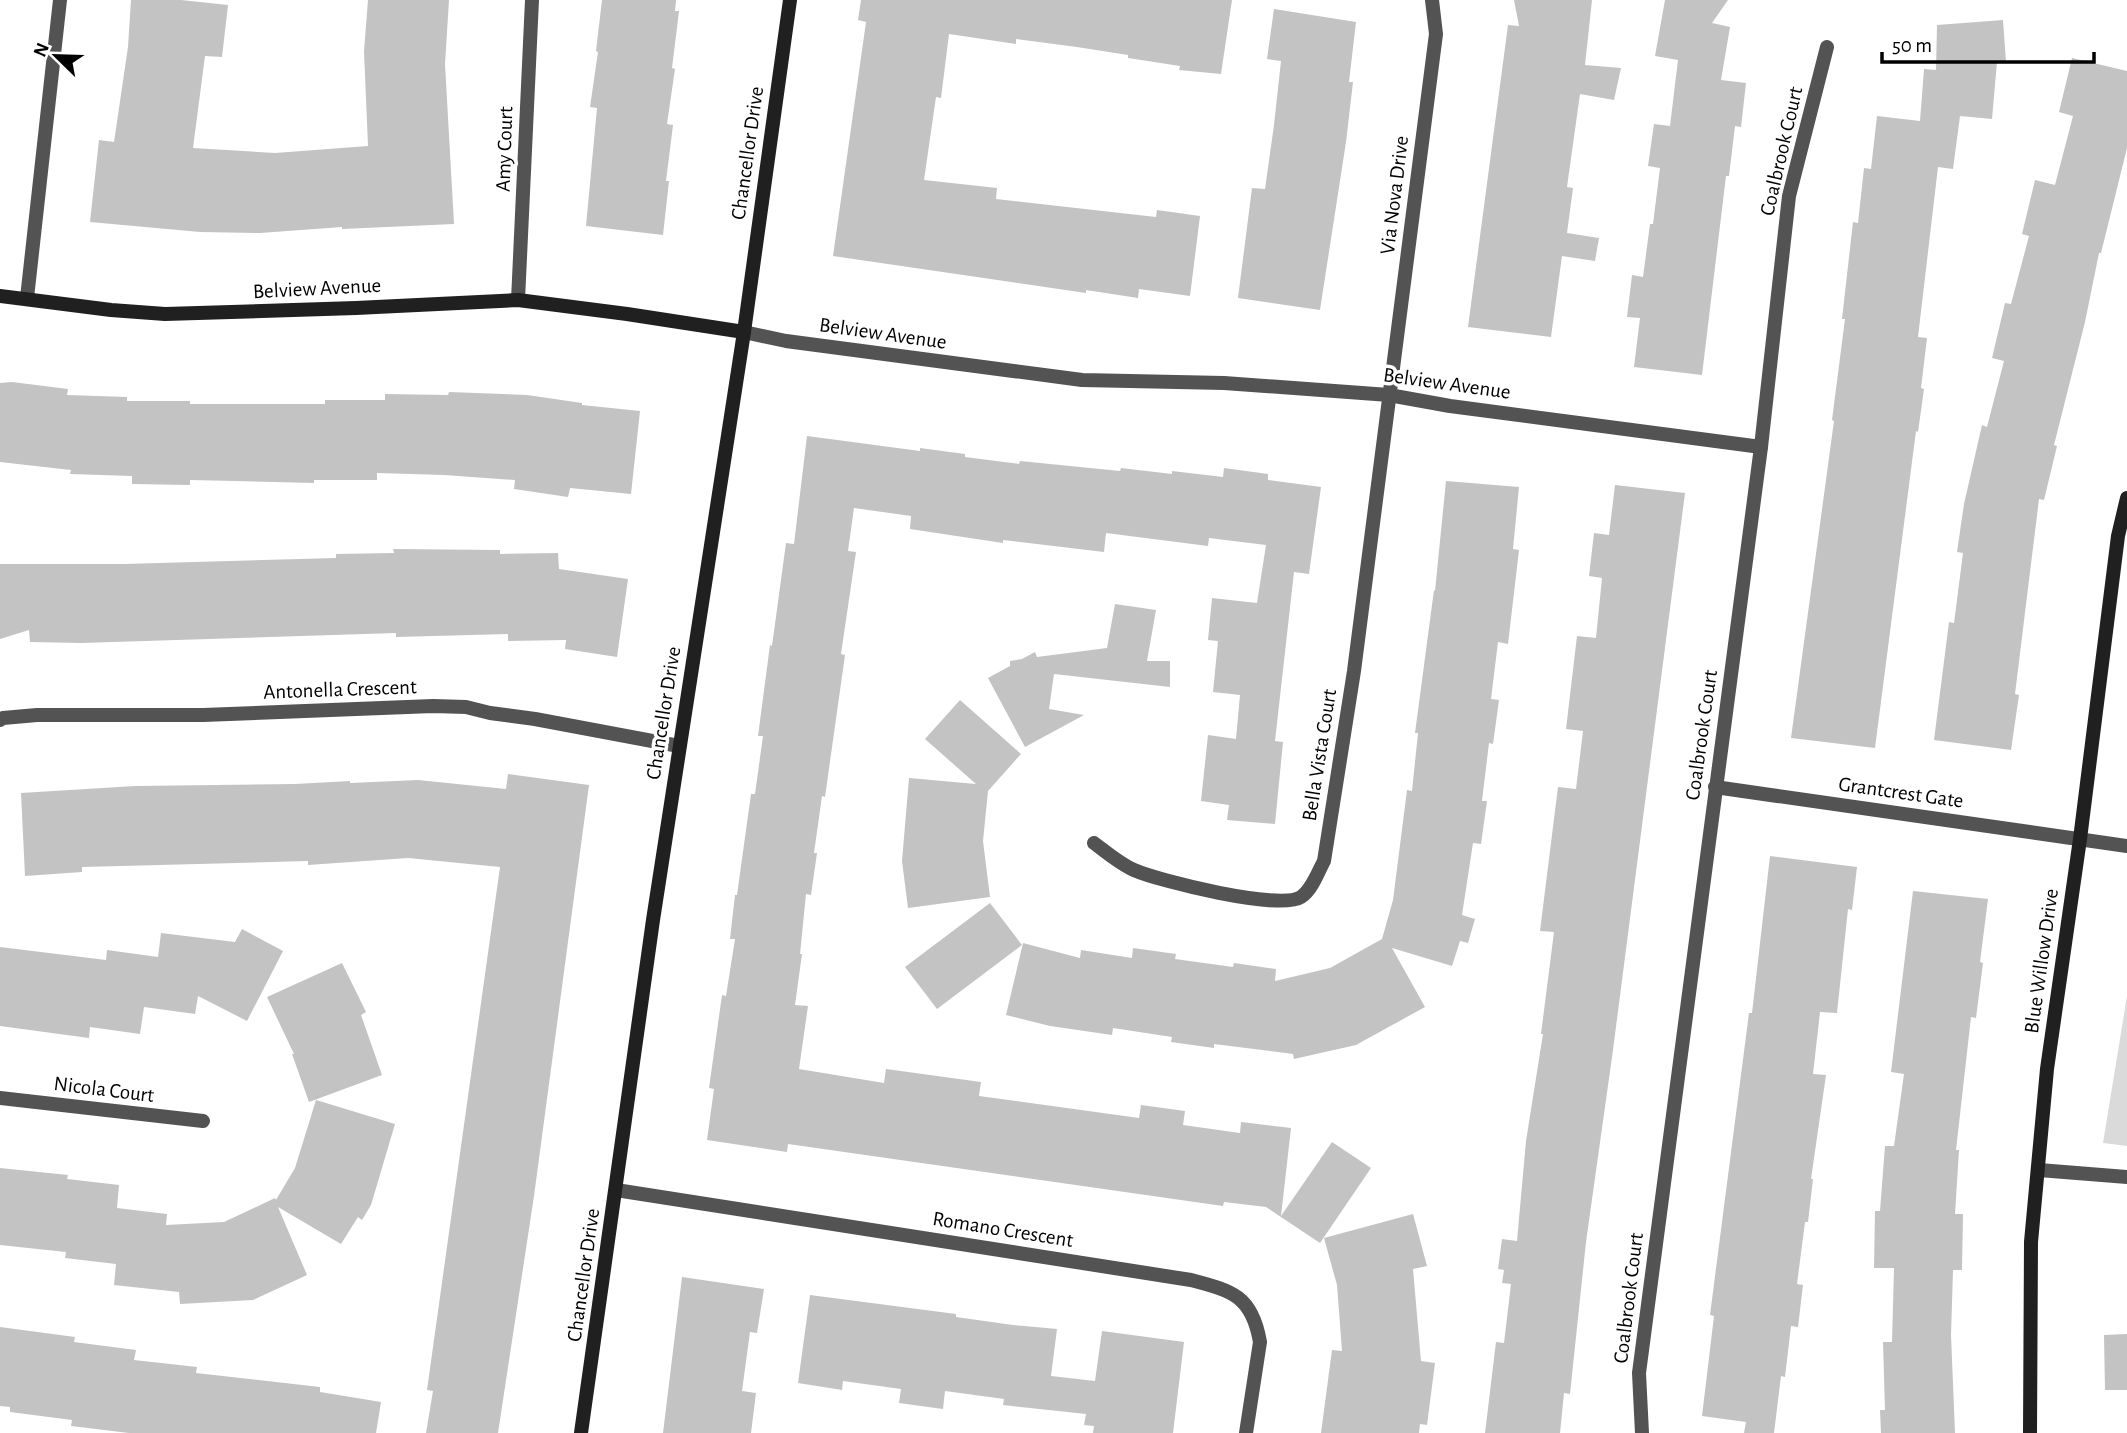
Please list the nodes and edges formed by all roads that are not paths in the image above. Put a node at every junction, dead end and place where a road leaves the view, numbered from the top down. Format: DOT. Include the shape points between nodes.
graph roads {
  1 [pos="60,0"];
  2 [pos="533,0"];
  3 [pos="790,0"];
  4 [pos="1432,0"];
  5 [pos="1828,47"];
  6 [pos="0,296"];
  7 [pos="27,298"];
  8 [pos="518,300"];
  9 [pos="744,332"];
  10 [pos="1389,394"];
  11 [pos="1760,447"];
  12 [pos="2127,498"];
  13 [pos="0,720"];
  14 [pos="679,746"];
  15 [pos="1715,787"];
  16 [pos="2080,839"];
  17 [pos="1094,843"];
  18 [pos="2127,846"];
  19 [pos="0,1098"];
  20 [pos="203,1121"];
  21 [pos="2039,1170"];
  22 [pos="2127,1177"];
  23 [pos="616,1190"];
  24 [pos="582,1433"];
  25 [pos="1246,1433"];
  26 [pos="1642,1433"];
  27 [pos="2030,1433"];
  1 -- 7 [label="street"];
  2 -- 8 [label="street, Amy Court"];
  3 -- 9 [label="street, Chancellor Drive"];
  4 -- 10 [label="street, Via Nova Drive" via="1436,34"];
  5 -- 11 [label="street, Coalbrook Court" via="1789,196"];
  6 -- 7 [label="street, Belview Avenue"];
  7 -- 8 [label="street, Belview Avenue" via="165,314"];
  8 -- 9 [label="street, Belview Avenue"];
  9 -- 10 [label="street, Belview Avenue" via="1082,380"];
  9 -- 14 [label="street, Chancellor Drive"];
  10 -- 11 [label="street, Belview Avenue"];
  10 -- 17 [label="street, Bella Vista Court" via="1324,861 1310,888 1300,898 1286,901 1198,890 1133,870"];
  11 -- 15 [label="street, Coalbrook Court"];
  12 -- 16 [label="street, Blue Willow Drive" via="2118,537"];
  13 -- 14 [label="street, Antonella Crescent" via="37,715 466,707"];
  14 -- 23 [label="street, Chancellor Drive"];
  15 -- 16 [label="street, Grantcrest Gate"];
  15 -- 26 [label="street, Coalbrook Court" via="1639,1373"];
  16 -- 18 [label="street, Grantcrest Gate"];
  16 -- 21 [label="street, Blue Willow Drive" via="2047,1069"];
  19 -- 20 [label="street, Nicola Court"];
  21 -- 22 [label="street"];
  21 -- 27 [label="street, Blue Willow Drive" via="2031,1242"];
  23 -- 24 [label="street, Chancellor Drive"];
  23 -- 25 [label="street, Romano Crescent" via="1216,1286 1239,1296 1251,1311 1260,1342"];
}
